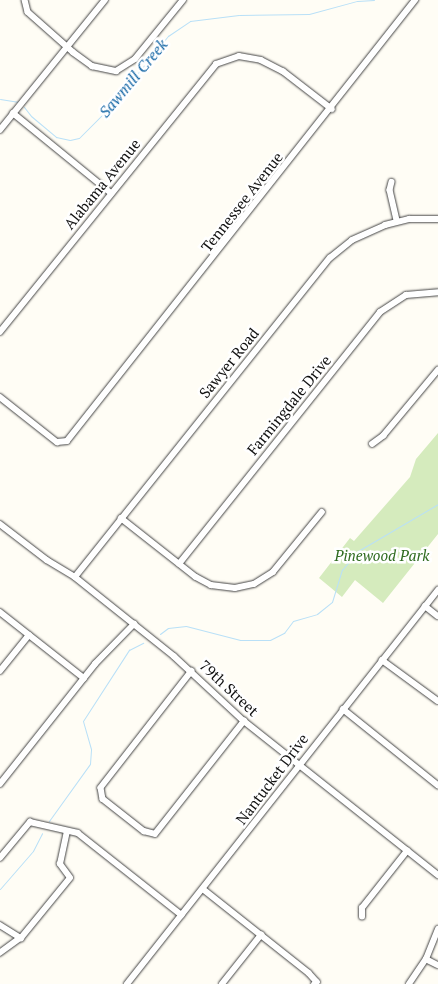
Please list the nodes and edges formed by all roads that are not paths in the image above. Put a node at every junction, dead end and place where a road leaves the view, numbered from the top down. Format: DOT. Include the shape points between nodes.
graph roads {
  1 [pos="26,0"];
  2 [pos="105,0"];
  3 [pos="183,0"];
  4 [pos="415,0"];
  5 [pos="66,47"];
  6 [pos="332,109"];
  7 [pos="13,113"];
  8 [pos="0,130"];
  9 [pos="392,182"];
  10 [pos="111,193"];
  11 [pos="438,219"];
  12 [pos="397,221"];
  13 [pos="438,292"];
  14 [pos="0,332"];
  15 [pos="438,370"];
  16 [pos="0,398"];
  17 [pos="372,444"];
  18 [pos="322,512"];
  19 [pos="121,518"];
  20 [pos="0,524"];
  21 [pos="179,564"];
  22 [pos="75,577"];
  23 [pos="438,590"];
  24 [pos="425,606"];
  25 [pos="0,612"];
  26 [pos="438,616"];
  27 [pos="134,624"];
  28 [pos="29,635"];
  29 [pos="382,660"];
  30 [pos="0,671"];
  31 [pos="192,671"];
  32 [pos="84,678"];
  33 [pos="438,701"];
  34 [pos="343,709"];
  35 [pos="244,721"];
  36 [pos="299,764"];
  37 [pos="0,784"];
  38 [pos="438,785"];
  39 [pos="67,832"];
  40 [pos="407,851"];
  41 [pos="0,858"];
  42 [pos="438,876"];
  43 [pos="203,889"];
  44 [pos="182,915"];
  45 [pos="362,916"];
  46 [pos="0,925"];
  47 [pos="438,929"];
  48 [pos="261,935"];
  49 [pos="20,938"];
  50 [pos="0,953"];
  51 [pos="426,959"];
  52 [pos="438,965"];
  53 [pos="316,983"];
  54 [pos="127,984"];
  55 [pos="222,984"];
  56 [pos="409,984"];
  1 -- 5 [label="street" via="28,12"];
  2 -- 5 [label="street"];
  3 -- 5 [label="street" via="135,59 116,71 92,66"];
  4 -- 6 [label="street, Tennessee Avenue"];
  5 -- 7 [label="street"];
  6 -- 10 [label="street, Alabama Avenue" via="270,64 249,57 229,58 208,71"];
  6 -- 16 [label="street, Tennessee Avenue" via="67,441 57,442"];
  7 -- 8 [label="street"];
  7 -- 10 [label="street"];
  9 -- 12 [label="street" via="390,190"];
  10 -- 14 [label="street, Alabama Avenue"];
  11 -- 12 [label="street, Sawyer Road"];
  12 -- 19 [label="street, Sawyer Road" via="360,236 324,264"];
  13 -- 21 [label="street, Farmingdale Drive" via="406,295 380,312"];
  15 -- 17 [label="street" via="383,436"];
  18 -- 21 [label="street" via="274,572 254,584 218,587 200,580"];
  19 -- 21 [label="street"];
  19 -- 22 [label="street, Sawyer Road"];
  20 -- 22 [label="street, 79th Street" via="46,560"];
  22 -- 27 [label="street, 79th Street"];
  23 -- 24 [label="street, Nantucket Drive"];
  24 -- 26 [label="street"];
  24 -- 29 [label="street, Nantucket Drive"];
  25 -- 28 [label="street"];
  27 -- 31 [label="street, 79th Street"];
  27 -- 32 [label="street"];
  28 -- 30 [label="street"];
  28 -- 32 [label="street"];
  29 -- 33 [label="street"];
  29 -- 34 [label="street, Nantucket Drive"];
  31 -- 35 [label="street, 79th Street"];
  31 -- 35 [label="street" via="100,791 103,799 152,835"];
  32 -- 37 [label="street"];
  34 -- 36 [label="street, Nantucket Drive"];
  34 -- 38 [label="street"];
  35 -- 36 [label="street, 79th Street"];
  36 -- 40 [label="street, 79th Street"];
  36 -- 43 [label="street, Nantucket Drive"];
  39 -- 41 [label="street" via="41,822 30,822"];
  39 -- 44 [label="street" via="78,833 90,840"];
  39 -- 49 [label="street" via="60,864 70,878"];
  40 -- 42 [label="street, 79th Street"];
  40 -- 45 [label="street" via="362,908"];
  43 -- 44 [label="street, Nantucket Drive"];
  43 -- 48 [label="street"];
  44 -- 54 [label="street, Nantucket Drive"];
  46 -- 49 [label="street"];
  47 -- 51 [label="street"];
  48 -- 53 [label="street"];
  48 -- 55 [label="street"];
  49 -- 50 [label="street"];
  51 -- 52 [label="street"];
  51 -- 56 [label="street"];
}
